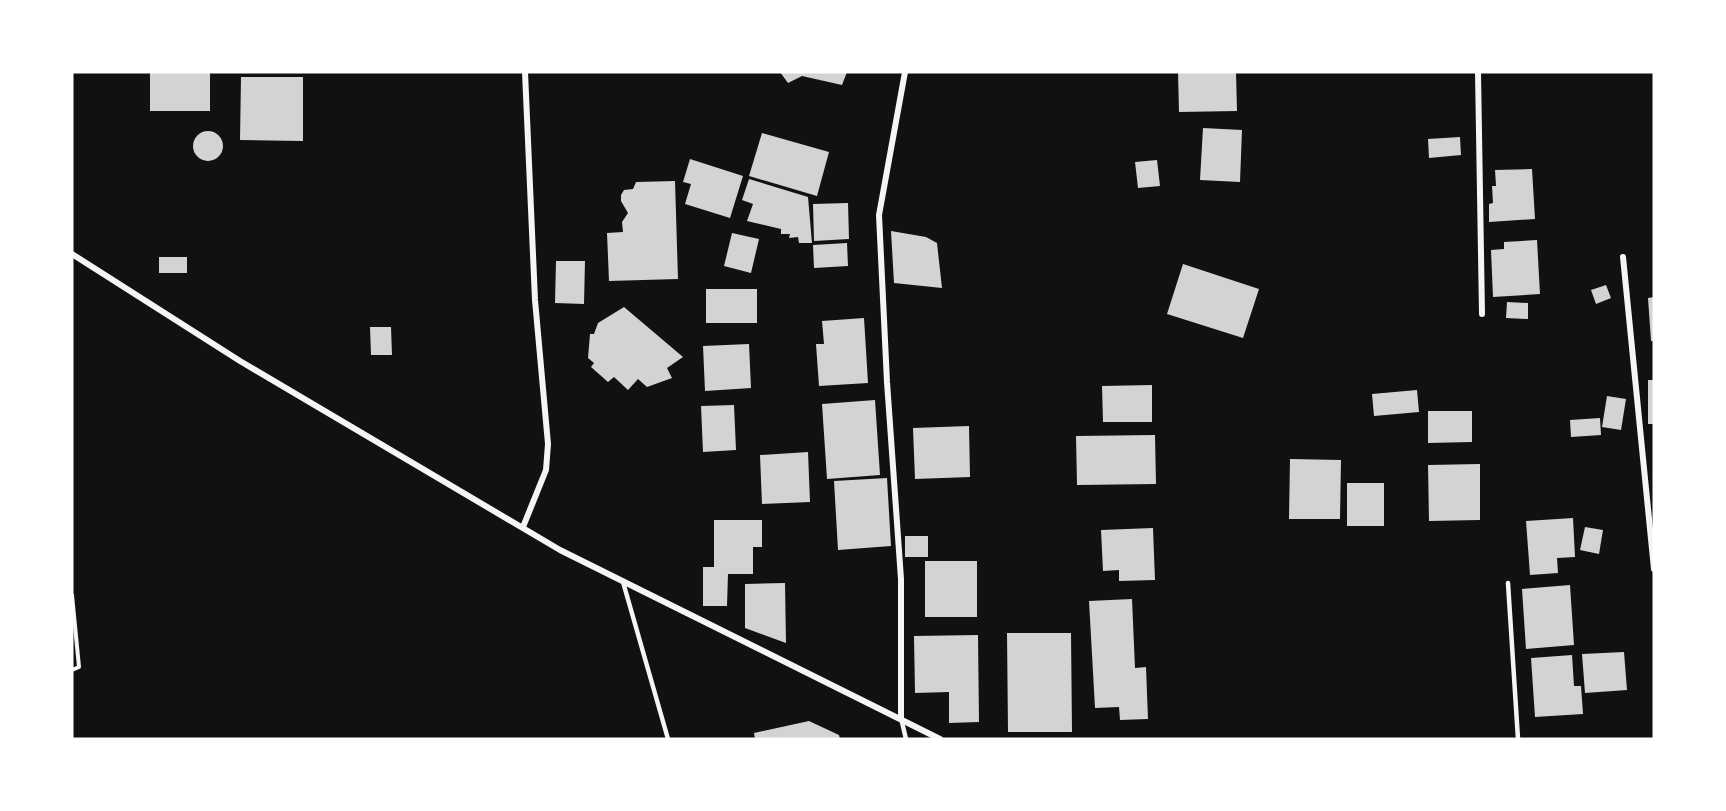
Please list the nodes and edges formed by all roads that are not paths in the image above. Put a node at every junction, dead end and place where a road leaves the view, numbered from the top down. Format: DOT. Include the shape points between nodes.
graph roads {
  1 [pos="525,72"];
  2 [pos="905,72"];
  3 [pos="1478,72"];
  4 [pos="72,254"];
  5 [pos="1623,257"];
  6 [pos="1482,314"];
  7 [pos="523,527"];
  8 [pos="1654,569"];
  9 [pos="623,582"];
  10 [pos="1508,583"];
  11 [pos="901,718"];
  12 [pos="668,739"];
  13 [pos="906,739"];
  14 [pos="940,739"];
  15 [pos="1518,739"];
  1 -- 7 [label="street" via="535,300 548,444 546,470"];
  2 -- 11 [label="street" via="879,215 901,579"];
  3 -- 6 [label="street"];
  4 -- 7 [label="street" via="240,361"];
  5 -- 8 [label="street"];
  7 -- 9 [label="street"];
  9 -- 11 [label="street"];
  9 -- 12 [label="lane"];
  10 -- 15 [label="lane"];
  11 -- 13 [label="lane"];
  11 -- 14 [label="street"];
}
